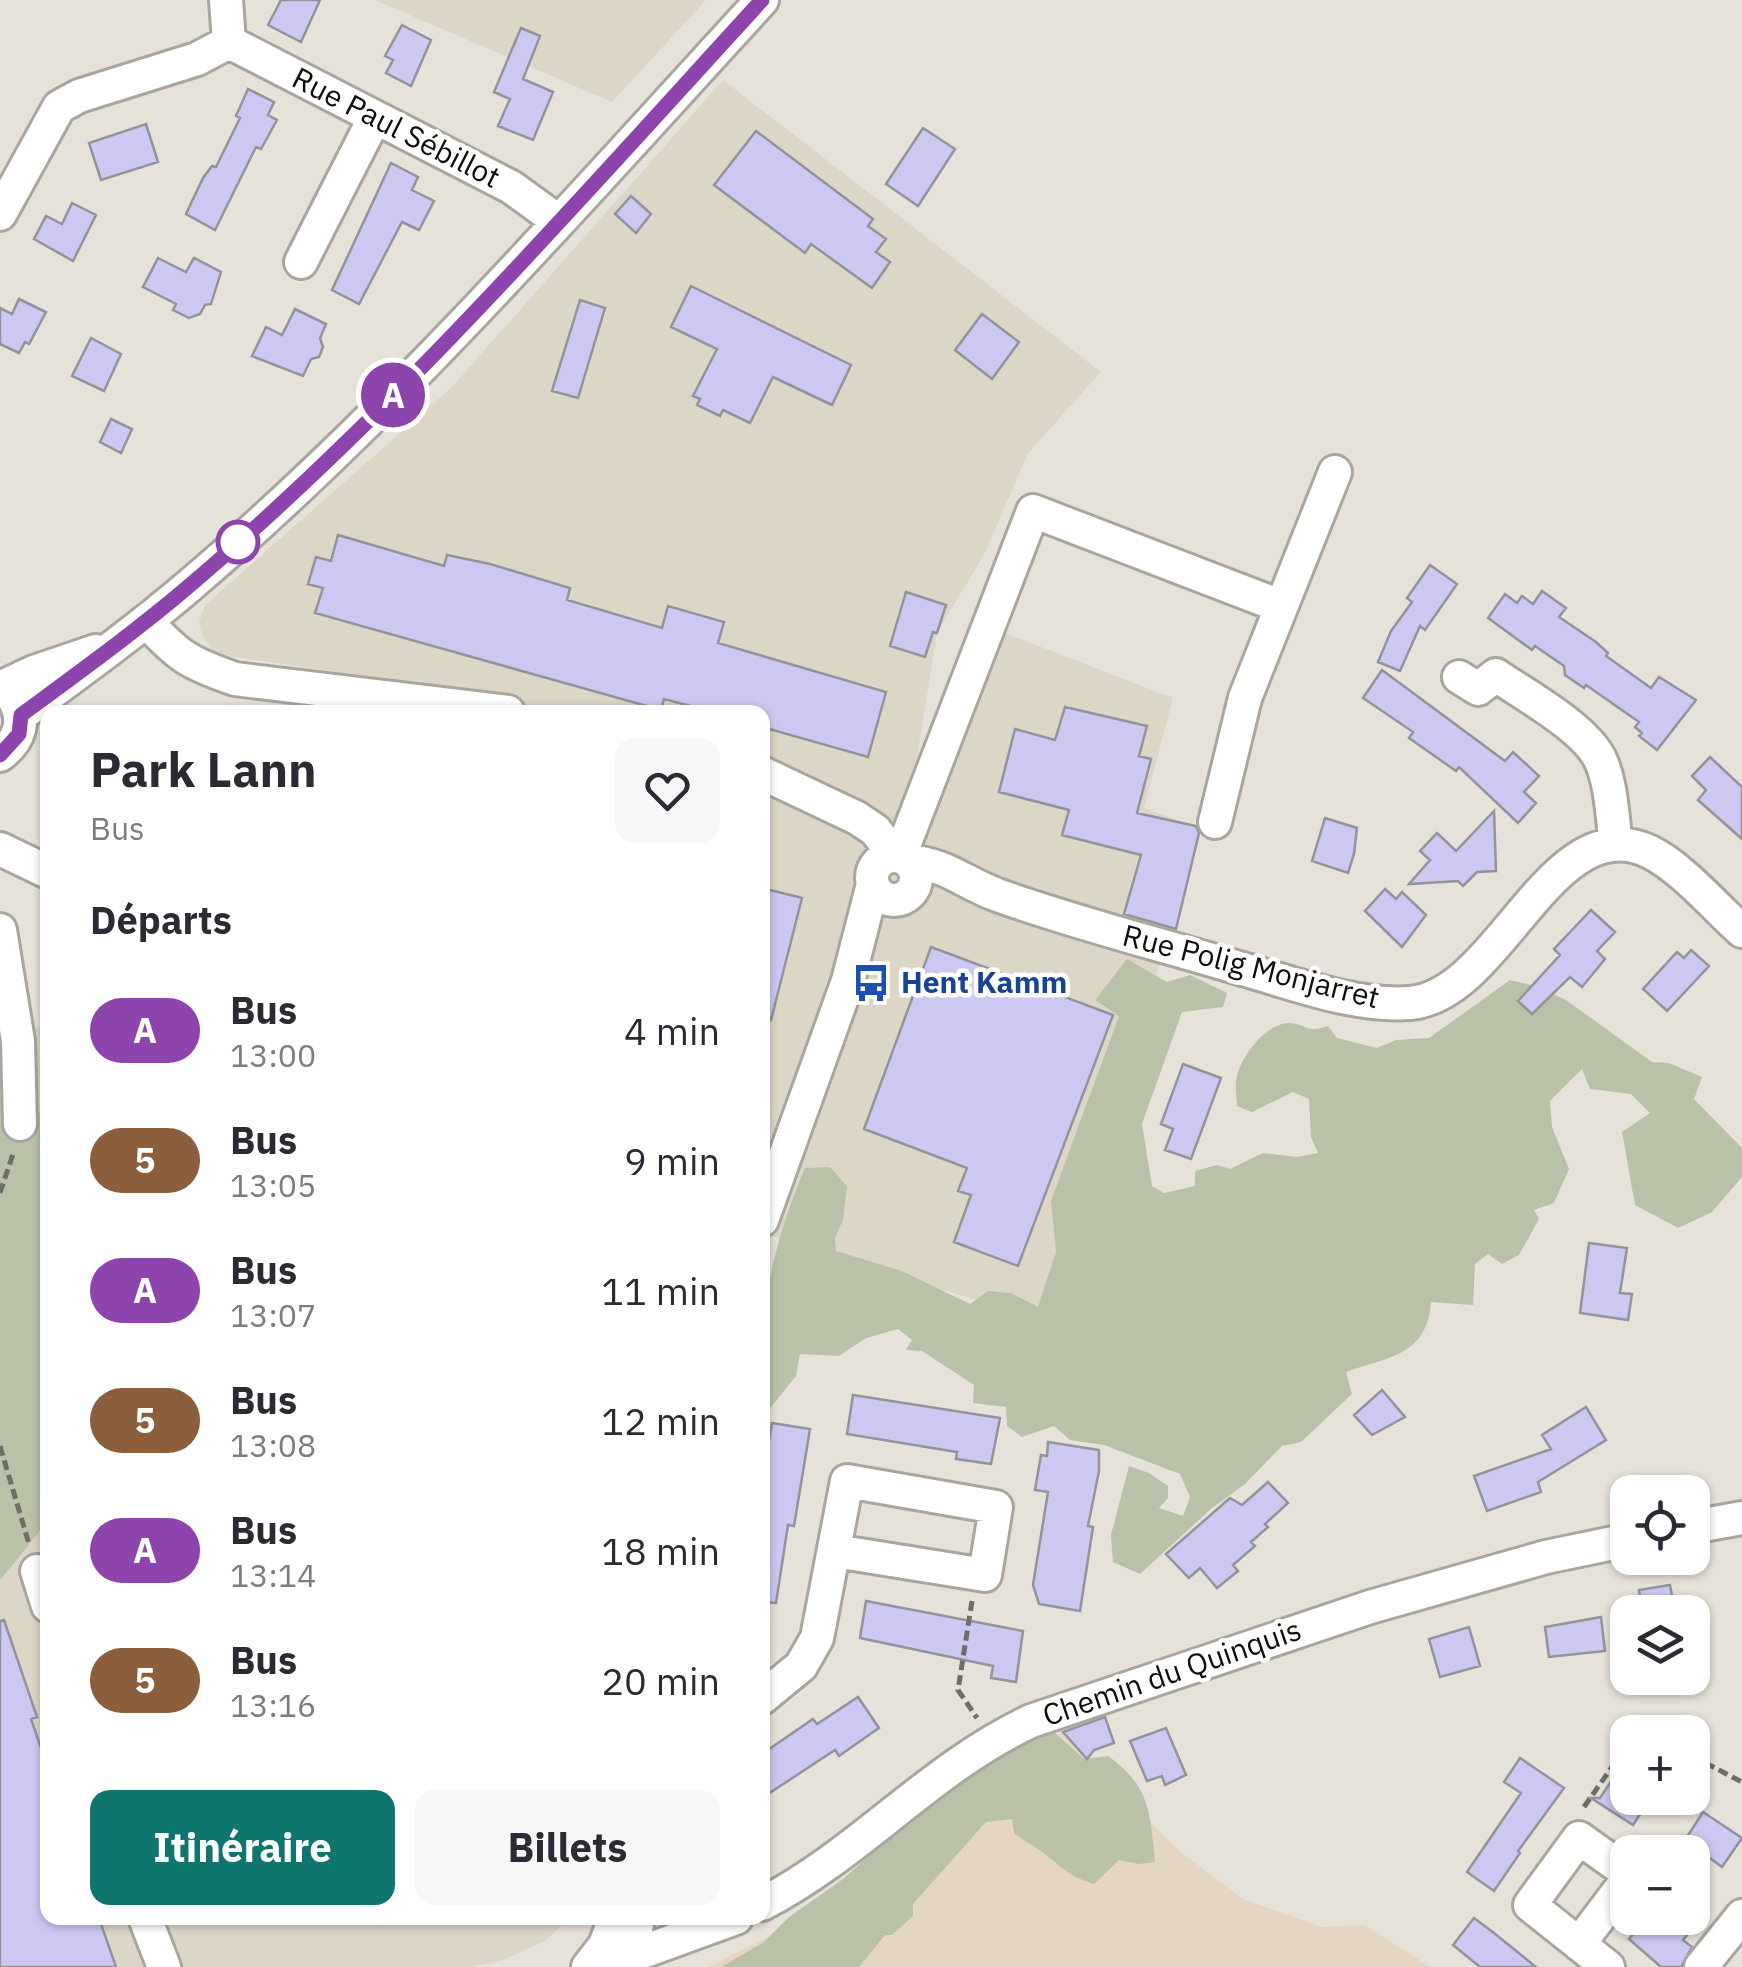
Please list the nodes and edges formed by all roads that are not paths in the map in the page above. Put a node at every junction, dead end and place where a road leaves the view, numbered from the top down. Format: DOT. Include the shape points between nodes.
graph roads {
  1 [pos="226,0"];
  2 [pos="762,0"];
  3 [pos="229,42"];
  4 [pos="376,117"];
  5 [pos="0,214"];
  6 [pos="558,221"];
  7 [pos="301,262"];
  8 [pos="1336,472"];
  9 [pos="1280,606"];
  10 [pos="146,621"];
  11 [pos="115,646"];
  12 [pos="1460,677"];
  13 [pos="1,686"];
  14 [pos="450,705"];
  15 [pos="21,715"];
  16 [pos="0,756"];
  17 [pos="770,776"];
  18 [pos="1214,822"];
  19 [pos="1616,844"];
  20 [pos="0,849"];
  21 [pos="40,868"];
  22 [pos="894,875"];
  23 [pos="0,930"];
  24 [pos="1742,931"];
  25 [pos="20,1124"];
  26 [pos="770,1198"];
  27 [pos="1742,1518"];
  28 [pos="1710,1524"];
  29 [pos="1610,1544"];
  30 [pos="835,1551"];
  31 [pos="36,1571"];
  32 [pos="40,1583"];
  33 [pos="770,1692"];
  34 [pos="1610,1862"];
  35 [pos="770,1899"];
  36 [pos="1610,1901"];
  37 [pos="1742,1916"];
  38 [pos="148,1925"];
  39 [pos="612,1925"];
  40 [pos="634,1925"];
  41 [pos="698,1925"];
  42 [pos="1579,1944"];
  43 [pos="616,1962"];
  44 [pos="164,1967"];
  45 [pos="588,1967"];
  46 [pos="1608,1967"];
  47 [pos="1701,1967"];
  1 -- 3 [label="street"];
  2 -- 6 [label="street"];
  3 -- 4 [label="street, Rue Paul Sébillot"];
  3 -- 5 [label="street" via="59,107"];
  4 -- 6 [label="street, Rue Paul Sébillot" via="511,187"];
  4 -- 7 [label="street"];
  6 -- 10 [label="street" via="390,398"];
  8 -- 9 [label="street"];
  9 -- 18 [label="street" via="1246,698"];
  9 -- 22 [label="street" via="1033,511"];
  10 -- 11 [label="street"];
  10 -- 14 [label="street" via="177,655 235,679"];
  11 -- 13 [label="street"];
  11 -- 15 [label="street"];
  12 -- 19 [label="street" via="1478,689 1496,676 1592,748 1607,784"];
  13 -- 15 [label="street"];
  15 -- 16 [label="street" via="19,734"];
  17 -- 22 [label="street" via="875,830"];
  19 -- 22 [label="street, Rue Polig Monjarret" via="1596,848 1563,871 1452,988 1407,1003 1316,990 1137,941 975,886 938,865"];
  19 -- 24 [label="street" via="1662,859"];
  20 -- 21 [label="street"];
  22 -- 26 [label="street"];
  23 -- 25 [label="street" via="18,1042"];
  27 -- 28 [label="street"];
  29 -- 35 [label="street, Chemin du Quinquis" via="1287,1632 1071,1706 991,1740"];
  30 -- 30 [label="street" via="847,1481 996,1508 984,1574"];
  30 -- 33 [label="street" via="810,1651"];
  31 -- 32 [label="street"];
  34 -- 42 [label="street" via="1579,1838 1530,1905"];
  36 -- 42 [label="street"];
  37 -- 47 [label="street"];
  38 -- 44 [label="street"];
  39 -- 45 [label="street"];
  40 -- 43 [label="street"];
  41 -- 43 [label="street"];
  42 -- 46 [label="street"];
}
